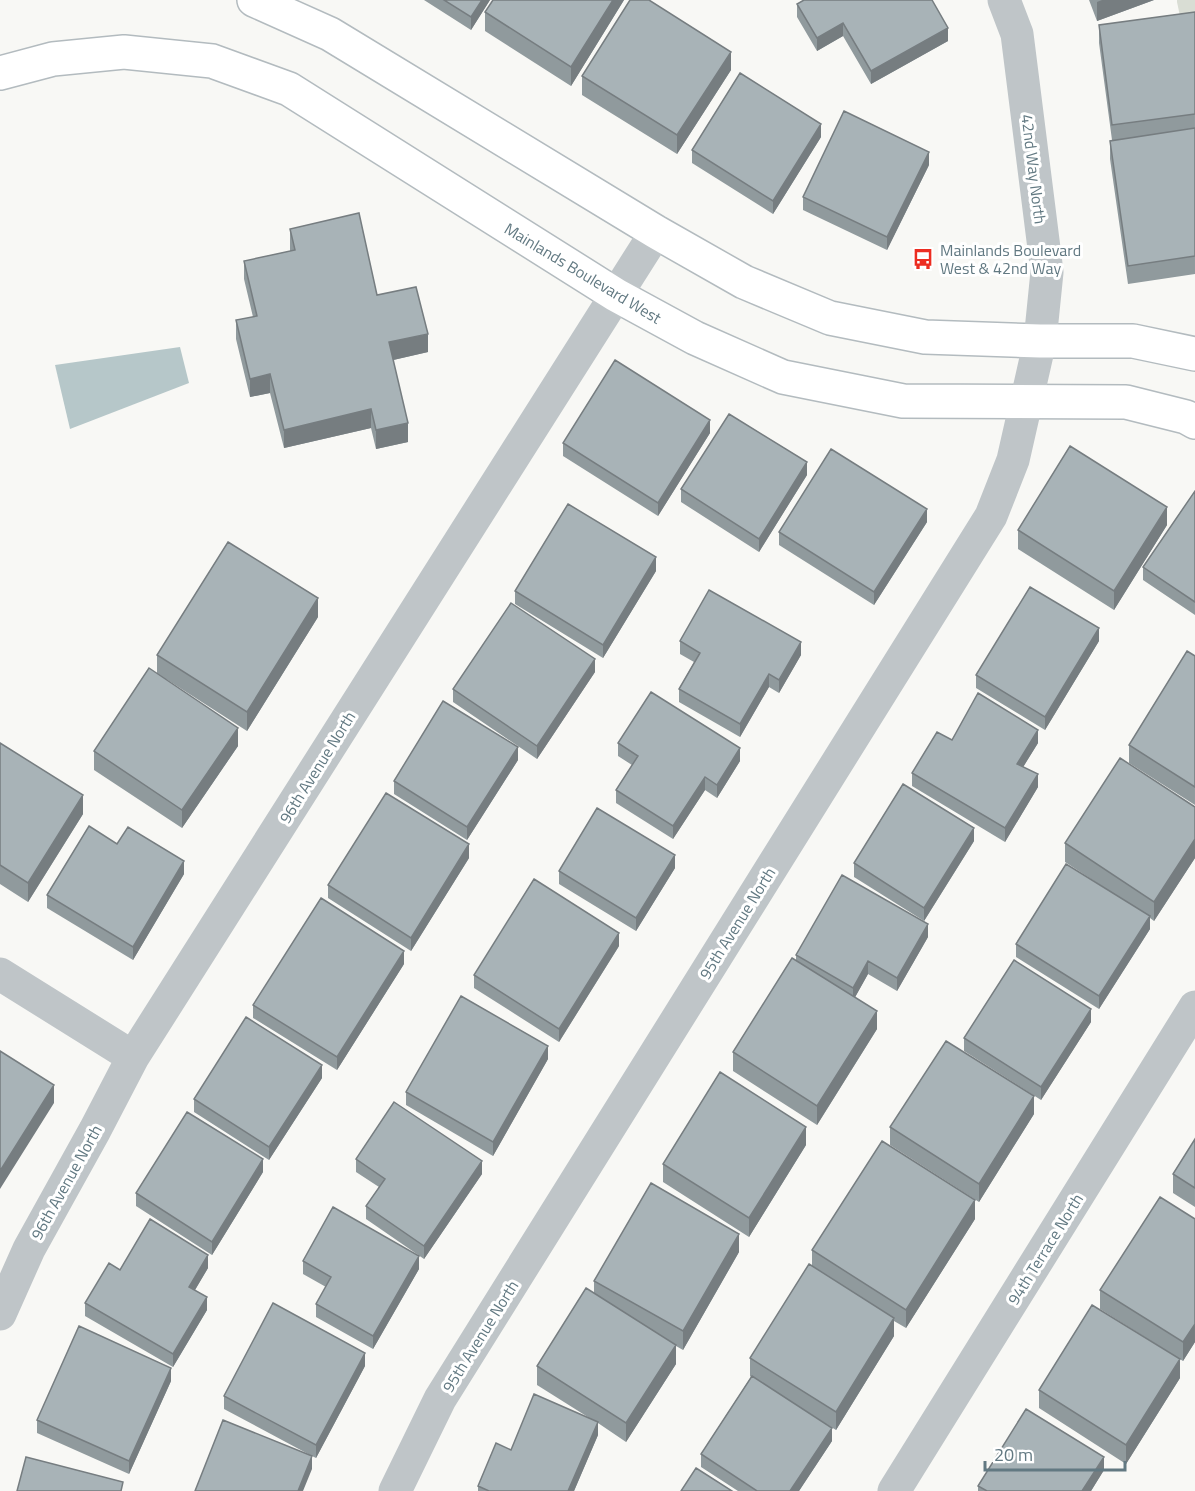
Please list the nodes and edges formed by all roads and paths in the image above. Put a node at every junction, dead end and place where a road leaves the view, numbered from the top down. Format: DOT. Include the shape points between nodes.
graph roads {
  1 [pos="254,0"];
  2 [pos="1004,0"];
  3 [pos="0,73"];
  4 [pos="656,232"];
  5 [pos="616,295"];
  6 [pos="1040,341"];
  7 [pos="1195,354"];
  8 [pos="1027,402"];
  9 [pos="1195,422"];
  10 [pos="0,974"];
  11 [pos="1195,1006"];
  12 [pos="133,1057"];
  13 [pos="0,1314"];
  14 [pos="395,1491"];
  15 [pos="894,1491"];
  1 -- 4 [label="street" via="330,34"];
  2 -- 6 [label="street, 42nd Way North" via="1017,34 1047,272"];
  3 -- 5 [label="street, Mainlands Boulevard West" via="52,59 124,52 212,61 289,89"];
  4 -- 5 [label="street, 96th Avenue North"];
  4 -- 6 [label="street" via="744,282 830,318 925,337"];
  5 -- 8 [label="street, Mainlands Boulevard West" via="695,338 783,377 903,401"];
  5 -- 12 [label="street, 96th Avenue North"];
  6 -- 7 [label="street" via="1133,341"];
  6 -- 8 [label="street, 95th Avenue North"];
  8 -- 9 [label="street, Mainlands Boulevard West" via="1126,402"];
  8 -- 14 [label="street, 95th Avenue North" via="1013,460 991,516 440,1399"];
  10 -- 12 [label="street"];
  11 -- 15 [label="street, 94th Terrace North"];
  12 -- 13 [label="street, 96th Avenue North" via="28,1250"];
}
